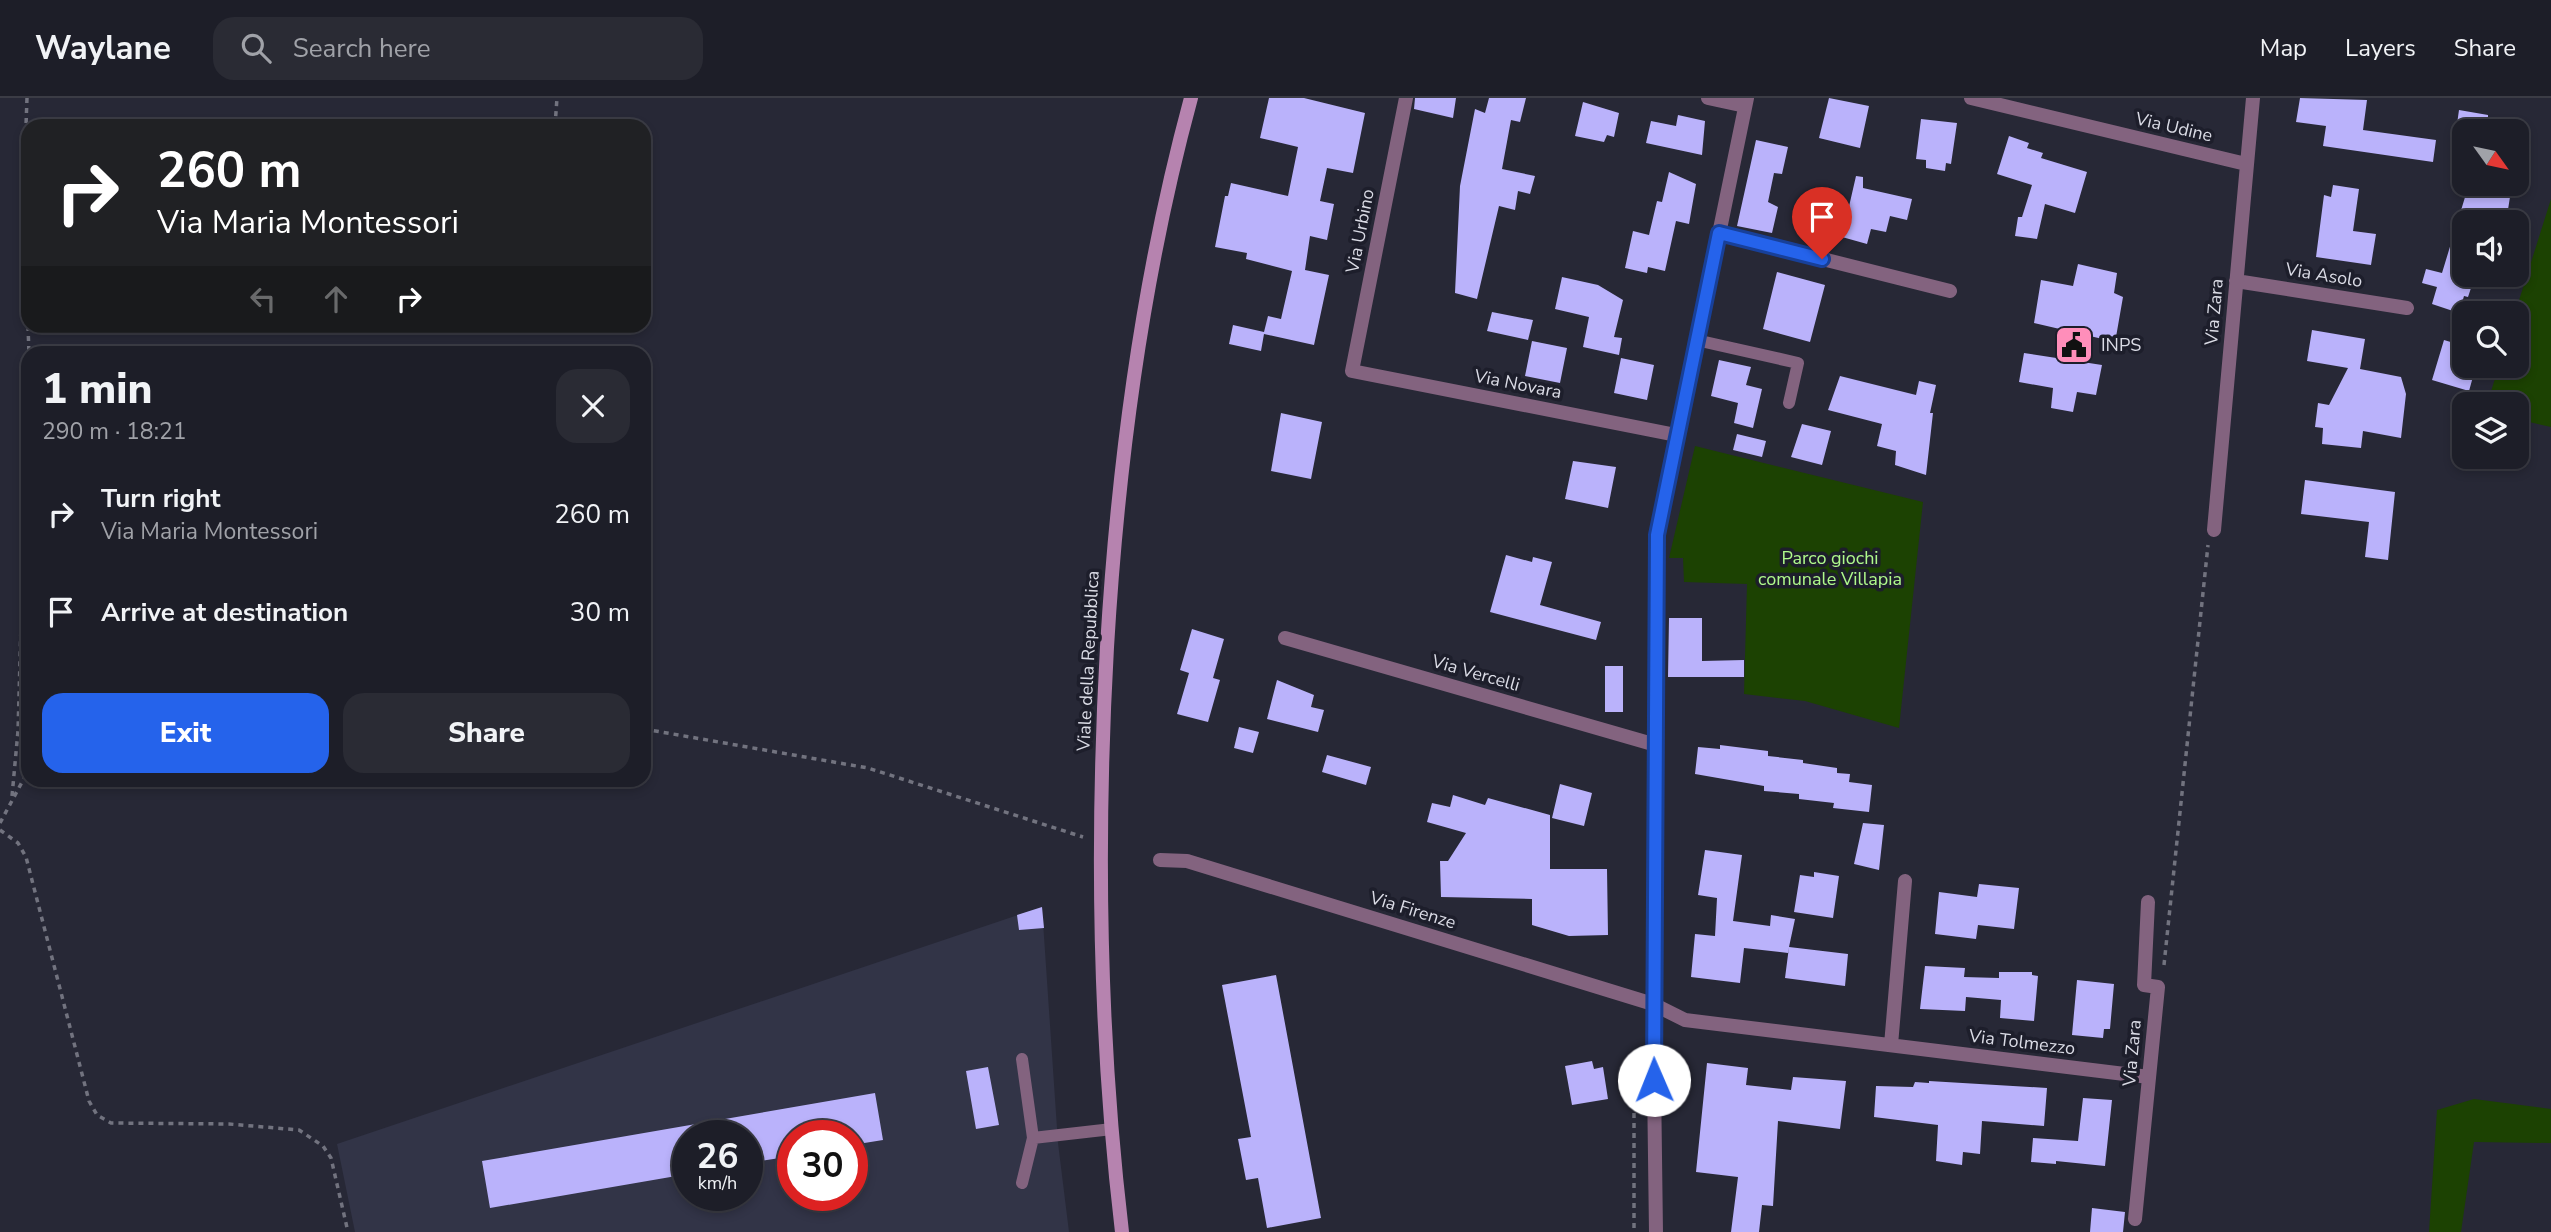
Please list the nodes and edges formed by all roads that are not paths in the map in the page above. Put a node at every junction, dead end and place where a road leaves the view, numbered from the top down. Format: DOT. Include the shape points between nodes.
graph roads {
  1 [pos="1191,98"];
  2 [pos="1406,98"];
  3 [pos="1708,98"];
  4 [pos="1971,98"];
  5 [pos="2253,98"];
  6 [pos="1746,102"];
  7 [pos="2246,164"];
  8 [pos="1719,233"];
  9 [pos="2236,281"];
  10 [pos="1950,291"];
  11 [pos="2407,308"];
  12 [pos="1696,340"];
  13 [pos="1352,371"];
  14 [pos="1789,403"];
  15 [pos="1676,435"];
  16 [pos="2214,530"];
  17 [pos="1285,638"];
  18 [pos="1656,746"];
  19 [pos="1160,860"];
  20 [pos="1905,881"];
  21 [pos="2148,902"];
  22 [pos="1653,1004"];
  23 [pos="1891,1045"];
  24 [pos="1022,1059"];
  25 [pos="2149,1077"];
  26 [pos="1112,1129"];
  27 [pos="1033,1138"];
  28 [pos="1022,1183"];
  29 [pos="2135,1219"];
  30 [pos="1122,1232"];
  31 [pos="1656,1232"];
  1 -- 26 [label="street, Viale della Repubblica" via="1152,260 1117,497 1100,842 1102,978"];
  2 -- 13 [label="street, Via Urbino"];
  3 -- 6 [label="street"];
  4 -- 7 [label="street, Via Udine"];
  5 -- 7 [label="street, Via Zara"];
  6 -- 8 [label="street"];
  7 -- 9 [label="street, Via Zara"];
  8 -- 10 [label="street"];
  8 -- 12 [label="street"];
  9 -- 11 [label="street, Via Asolo"];
  9 -- 16 [label="street, Via Zara"];
  12 -- 14 [label="lane" via="1798,363"];
  12 -- 15 [label="street"];
  13 -- 15 [label="street, Via Novara"];
  15 -- 18 [label="street" via="1657,535"];
  17 -- 18 [label="street, Via Vercelli"];
  18 -- 22 [label="street"];
  19 -- 22 [label="street, Via Firenze" via="1187,861"];
  20 -- 23 [label="street"];
  21 -- 25 [label="street, Via Zara" via="2144,985 2158,987"];
  22 -- 23 [label="street, Via Tolmezzo" via="1685,1020"];
  22 -- 31 [label="street"];
  23 -- 25 [label="street, Via Tolmezzo"];
  24 -- 27 [label="lane"];
  25 -- 29 [label="street, Via Zara"];
  26 -- 27 [label="lane"];
  26 -- 30 [label="street, Viale della Repubblica"];
  27 -- 28 [label="lane"];
}
